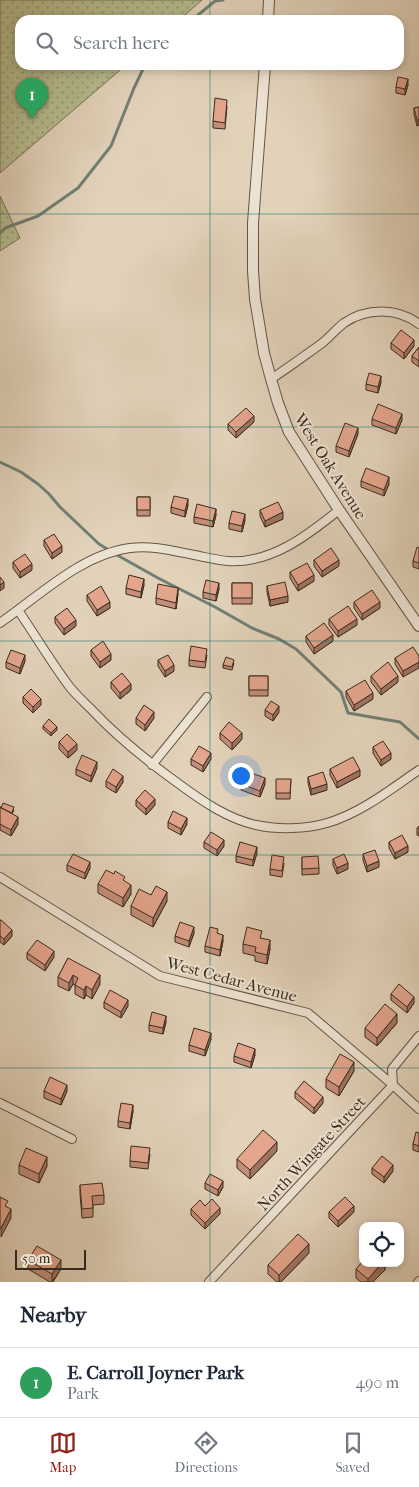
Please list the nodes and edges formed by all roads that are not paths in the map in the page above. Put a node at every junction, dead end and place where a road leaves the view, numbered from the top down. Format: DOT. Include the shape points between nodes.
graph roads {
  1 [pos="269,0"];
  2 [pos="268,15"];
  3 [pos="264,70"];
  4 [pos="419,324"];
  5 [pos="271,379"];
  6 [pos="339,510"];
  7 [pos="18,610"];
  8 [pos="0,623"];
  9 [pos="419,626"];
  10 [pos="207,697"];
  11 [pos="152,765"];
  12 [pos="419,770"];
  13 [pos="0,876"];
  14 [pos="419,1036"];
  15 [pos="393,1085"];
  16 [pos="0,1103"];
  17 [pos="419,1109"];
  18 [pos="72,1139"];
  19 [pos="210,1282"];
  1 -- 2 [label="street"];
  3 -- 5 [label="street, West Oak Avenue" via="253,223 253,272 261,335"];
  4 -- 5 [label="street" via="394,312 375,311 359,315"];
  5 -- 6 [label="street, West Oak Avenue" via="289,432"];
  6 -- 7 [label="street" via="310,533 275,552 247,560 228,561 164,549 131,548 103,555 78,566"];
  6 -- 9 [label="street, West Oak Avenue"];
  7 -- 8 [label="street"];
  7 -- 11 [label="street" via="70,687 104,724"];
  10 -- 11 [label="street"];
  11 -- 12 [label="street" via="234,818 276,828 301,827 345,817"];
  13 -- 15 [label="street, West Cedar Avenue" via="160,976 308,1013"];
  14 -- 15 [label="street" via="392,1069"];
  15 -- 17 [label="street, West Cedar Avenue"];
  15 -- 19 [label="street, North Wingate Street"];
  16 -- 18 [label="street"];
}
